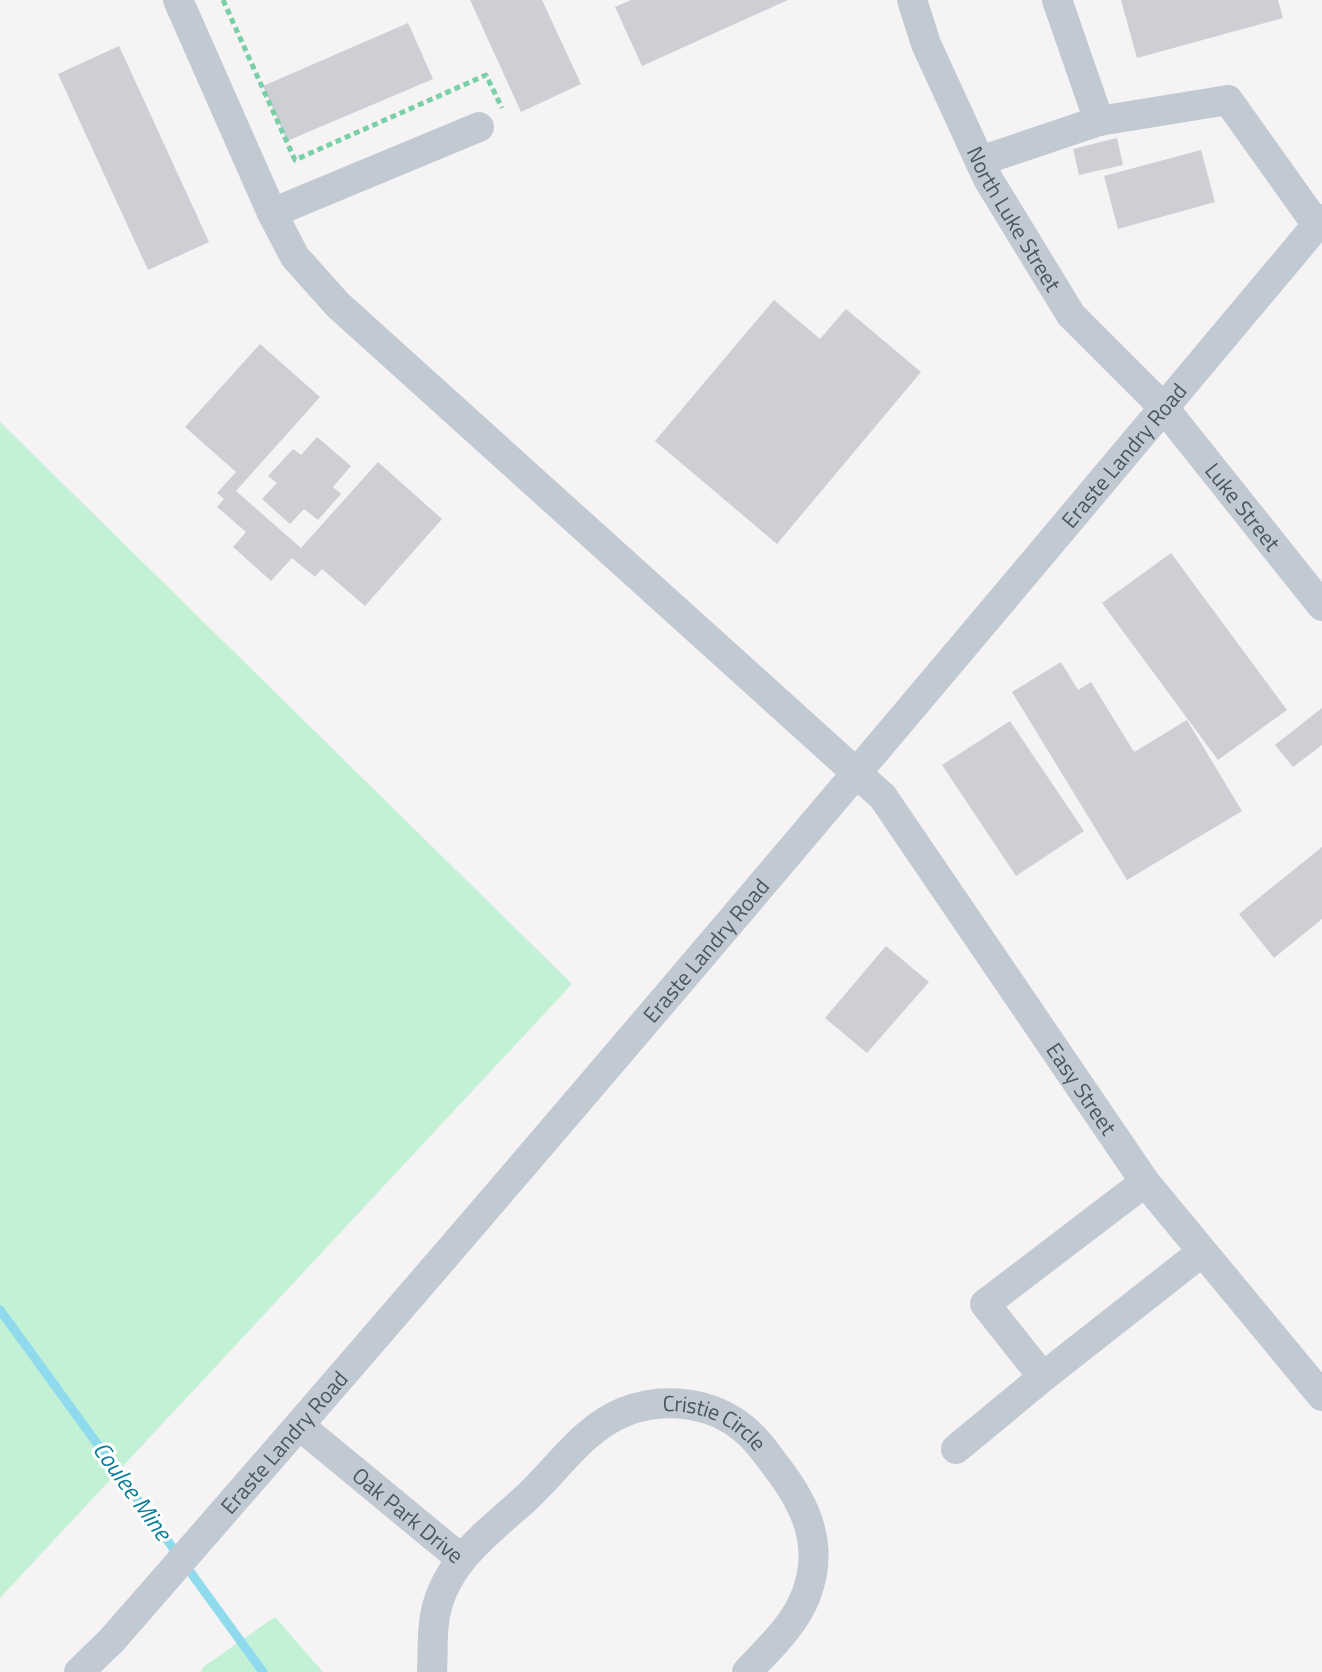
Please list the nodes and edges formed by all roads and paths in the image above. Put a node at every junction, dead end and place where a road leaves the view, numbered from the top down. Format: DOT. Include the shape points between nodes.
graph roads {
  1 [pos="178,0"];
  2 [pos="223,0"];
  3 [pos="912,0"];
  4 [pos="1057,0"];
  5 [pos="1099,121"];
  6 [pos="479,127"];
  7 [pos="980,161"];
  8 [pos="272,213"];
  9 [pos="1319,222"];
  10 [pos="1164,408"];
  11 [pos="1322,606"];
  12 [pos="857,772"];
  13 [pos="1145,1182"];
  14 [pos="1202,1252"];
  15 [pos="1043,1377"];
  16 [pos="1322,1396"];
  17 [pos="300,1426"];
  18 [pos="956,1449"];
  19 [pos="460,1558"];
  20 [pos="79,1672"];
  21 [pos="432,1672"];
  22 [pos="747,1672"];
  1 -- 8 [label="street, Easy Street"];
  2 -- 6 [label="path" via="295,160 486,75 505,115"];
  3 -- 7 [label="street, North Luke Street" via="926,44"];
  4 -- 5 [label="street"];
  5 -- 7 [label="street"];
  5 -- 9 [label="street" via="1228,100"];
  6 -- 8 [label="street"];
  7 -- 10 [label="street, North Luke Street" via="1071,315"];
  8 -- 12 [label="street, Easy Street" via="295,257 338,305"];
  9 -- 10 [label="street, Eraste Landry Road"];
  10 -- 11 [label="street, Luke Street"];
  10 -- 12 [label="street, Eraste Landry Road"];
  12 -- 13 [label="street, Easy Street" via="883,797"];
  12 -- 17 [label="street, Eraste Landry Road"];
  13 -- 14 [label="street, Easy Street"];
  13 -- 15 [label="street" via="985,1304"];
  14 -- 15 [label="street"];
  14 -- 16 [label="street, Easy Street"];
  15 -- 18 [label="street"];
  17 -- 19 [label="street, Oak Park Drive"];
  17 -- 20 [label="street, Eraste Landry Road"];
  19 -- 21 [label="street, Oak Park Drive" via="440,1594"];
  19 -- 22 [label="street, Cristie Circle" via="609,1419 657,1403 715,1411 758,1442 797,1494 810,1527 812,1569 806,1595 793,1619"];
}
